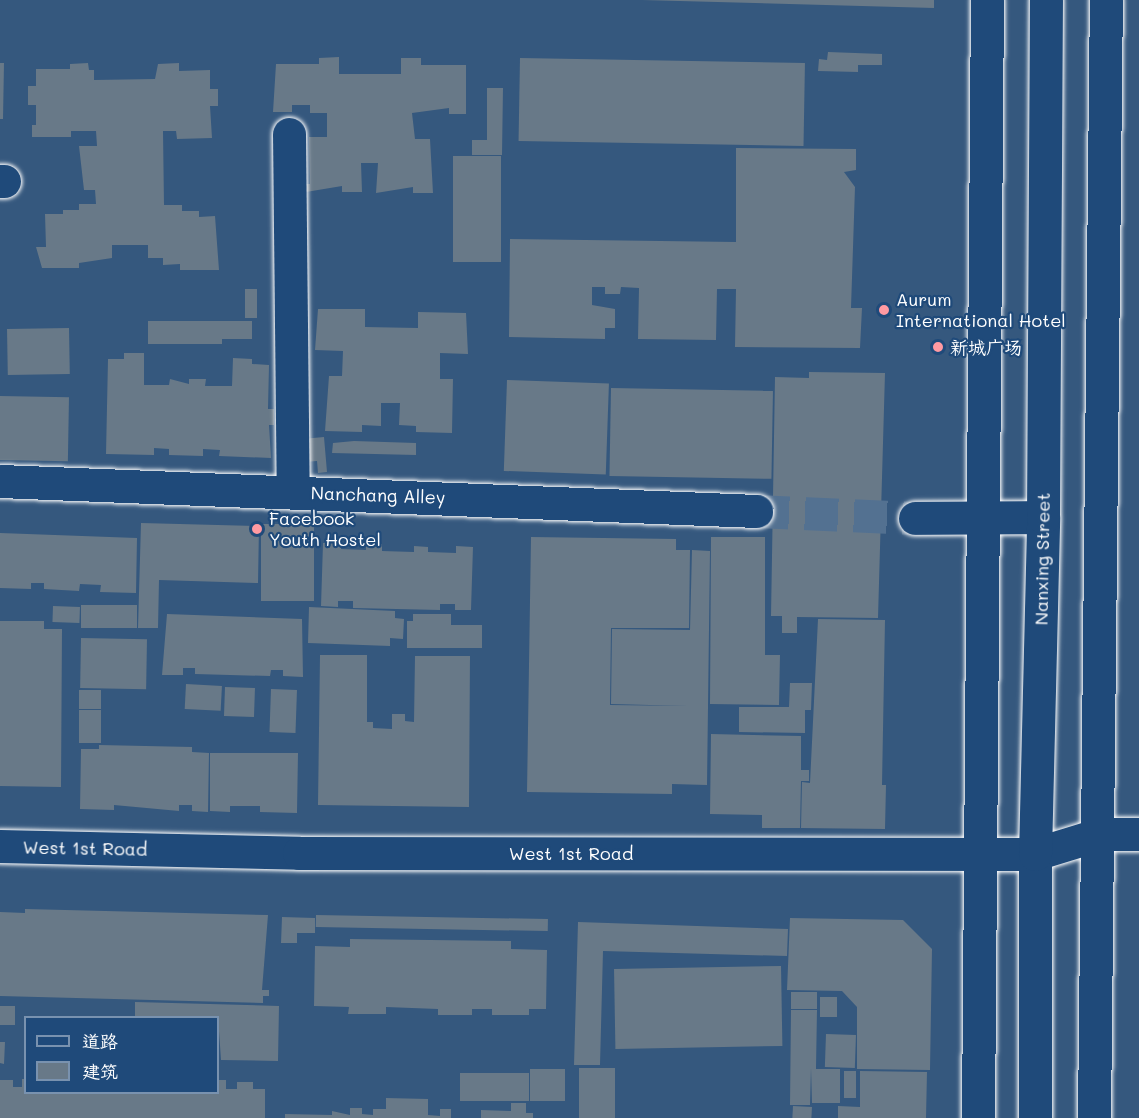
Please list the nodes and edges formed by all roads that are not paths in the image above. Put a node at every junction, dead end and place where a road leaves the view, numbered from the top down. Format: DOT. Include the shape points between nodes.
graph roads {
  1 [pos="987,0"];
  2 [pos="1046,0"];
  3 [pos="1106,0"];
  4 [pos="289,134"];
  5 [pos="0,481"];
  6 [pos="293,492"];
  7 [pos="756,511"];
  8 [pos="984,517"];
  9 [pos="1043,517"];
  10 [pos="915,518"];
  11 [pos="1100,834"];
  12 [pos="1139,834"];
  13 [pos="0,846"];
  14 [pos="983,854"];
  15 [pos="1035,854"];
  16 [pos="978,1118"];
  17 [pos="1035,1118"];
  18 [pos="1094,1118"];
  1 -- 8 [label="street"];
  2 -- 9 [label="street, Nanxing Street"];
  3 -- 11 [label="street"];
  4 -- 6 [label="street"];
  5 -- 6 [label="street, Nanchang Alley"];
  6 -- 7 [label="street, Nanchang Alley"];
  8 -- 9 [label="street"];
  8 -- 10 [label="street"];
  8 -- 14 [label="street"];
  9 -- 15 [label="street, Nanxing Street"];
  11 -- 12 [label="street, West 1st Road"];
  11 -- 15 [label="street, West 1st Road"];
  11 -- 18 [label="street"];
  13 -- 14 [label="street, West 1st Road" via="310,853"];
  14 -- 15 [label="street, West 1st Road"];
  14 -- 16 [label="street"];
  15 -- 17 [label="street, Nanxing Street"];
}
